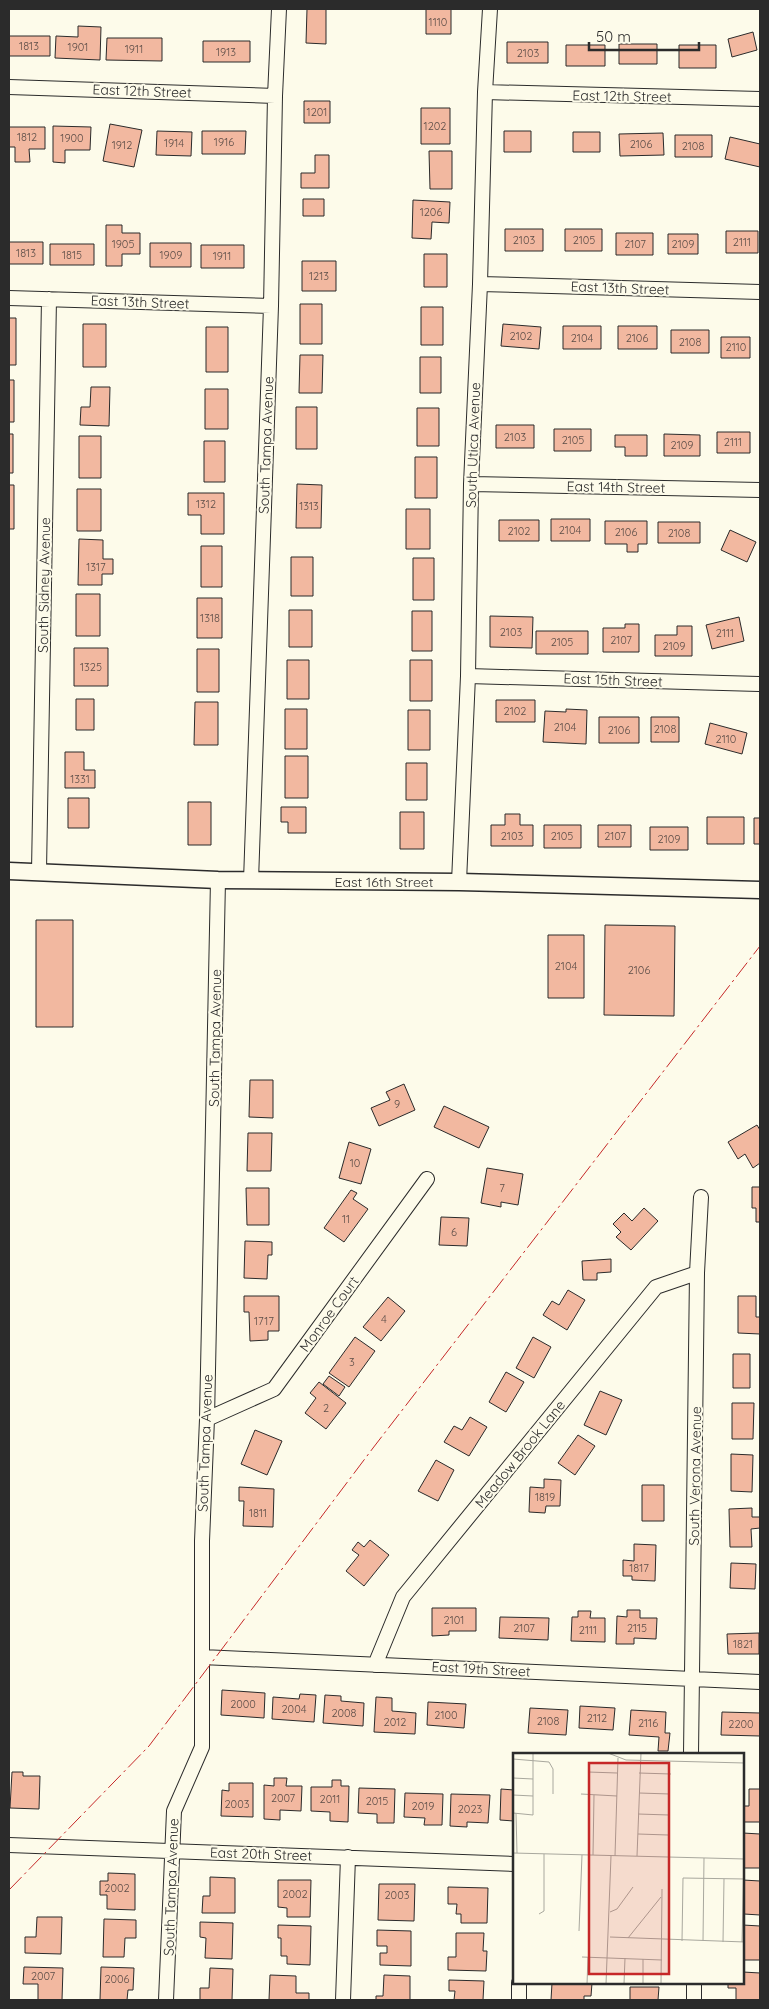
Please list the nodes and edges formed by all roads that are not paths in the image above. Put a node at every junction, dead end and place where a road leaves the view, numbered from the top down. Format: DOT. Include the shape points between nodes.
graph roads {
  1 [pos="279,9"];
  2 [pos="490,9"];
  3 [pos="9,87"];
  4 [pos="485,92"];
  5 [pos="275,96"];
  6 [pos="760,99"];
  7 [pos="480,284"];
  8 [pos="760,292"];
  9 [pos="9,298"];
  10 [pos="49,299"];
  11 [pos="271,306"];
  12 [pos="471,484"];
  13 [pos="760,490"];
  14 [pos="468,676"];
  15 [pos="758,684"];
  16 [pos="9,871"];
  17 [pos="39,871"];
  18 [pos="218,880"];
  19 [pos="251,881"];
  20 [pos="459,882"];
  21 [pos="760,890"];
  22 [pos="427,1179"];
  23 [pos="701,1197"];
  24 [pos="697,1273"];
  25 [pos="206,1418"];
  26 [pos="202,1657"];
  27 [pos="375,1664"];
  28 [pos="692,1678"];
  29 [pos="760,1682"];
  30 [pos="691,1753"];
  31 [pos="9,1844"];
  32 [pos="172,1851"];
  33 [pos="348,1857"];
  34 [pos="513,1864"];
  35 [pos="519,1984"];
  36 [pos="694,1984"];
  37 [pos="166,2000"];
  38 [pos="343,2000"];
  39 [pos="519,2000"];
  40 [pos="694,2000"];
  1 -- 5 [label="street, South Tampa Avenue"];
  2 -- 4 [label="street, South Utica Avenue"];
  3 -- 5 [label="street, East 12th Street"];
  4 -- 6 [label="street, East 12th Street"];
  4 -- 7 [label="street, South Utica Avenue"];
  5 -- 11 [label="street, South Tampa Avenue"];
  7 -- 8 [label="street, East 13th Street"];
  7 -- 12 [label="street, South Utica Avenue"];
  9 -- 10 [label="street, East 13th Street"];
  10 -- 11 [label="street, East 13th Street"];
  10 -- 17 [label="street, South Sidney Avenue"];
  11 -- 19 [label="street, South Tampa Avenue"];
  12 -- 13 [label="street, East 14th Street"];
  12 -- 14 [label="street, South Utica Avenue"];
  14 -- 15 [label="street, East 15th Street"];
  14 -- 20 [label="street, South Utica Avenue"];
  16 -- 17 [label="street, East 16th Street"];
  17 -- 18 [label="street, East 16th Street"];
  18 -- 19 [label="street, East 16th Street"];
  18 -- 25 [label="street, South Tampa Avenue"];
  19 -- 20 [label="street, East 16th Street"];
  20 -- 21 [label="street, East 16th Street"];
  22 -- 25 [label="street, Monroe Court" via="274,1389"];
  23 -- 24 [label="street, South Verona Avenue"];
  24 -- 27 [label="street, Meadow Brook Lane" via="656,1287 404,1597"];
  24 -- 28 [label="street, South Verona Avenue"];
  25 -- 26 [label="street, South Tampa Avenue"];
  26 -- 27 [label="street, East 19th Street"];
  26 -- 32 [label="street, South Tampa Avenue" via="202,1747 174,1811"];
  27 -- 28 [label="street, East 19th Street"];
  28 -- 29 [label="street, East 19th Street"];
  28 -- 30 [label="street, South Verona Avenue"];
  31 -- 32 [label="street, East 20th Street"];
  32 -- 33 [label="street, East 20th Street"];
  32 -- 37 [label="street, South Tampa Avenue"];
  33 -- 34 [label="street, East 20th Street"];
  33 -- 38 [label="street"];
  35 -- 39 [label="street"];
  36 -- 40 [label="street"];
}
